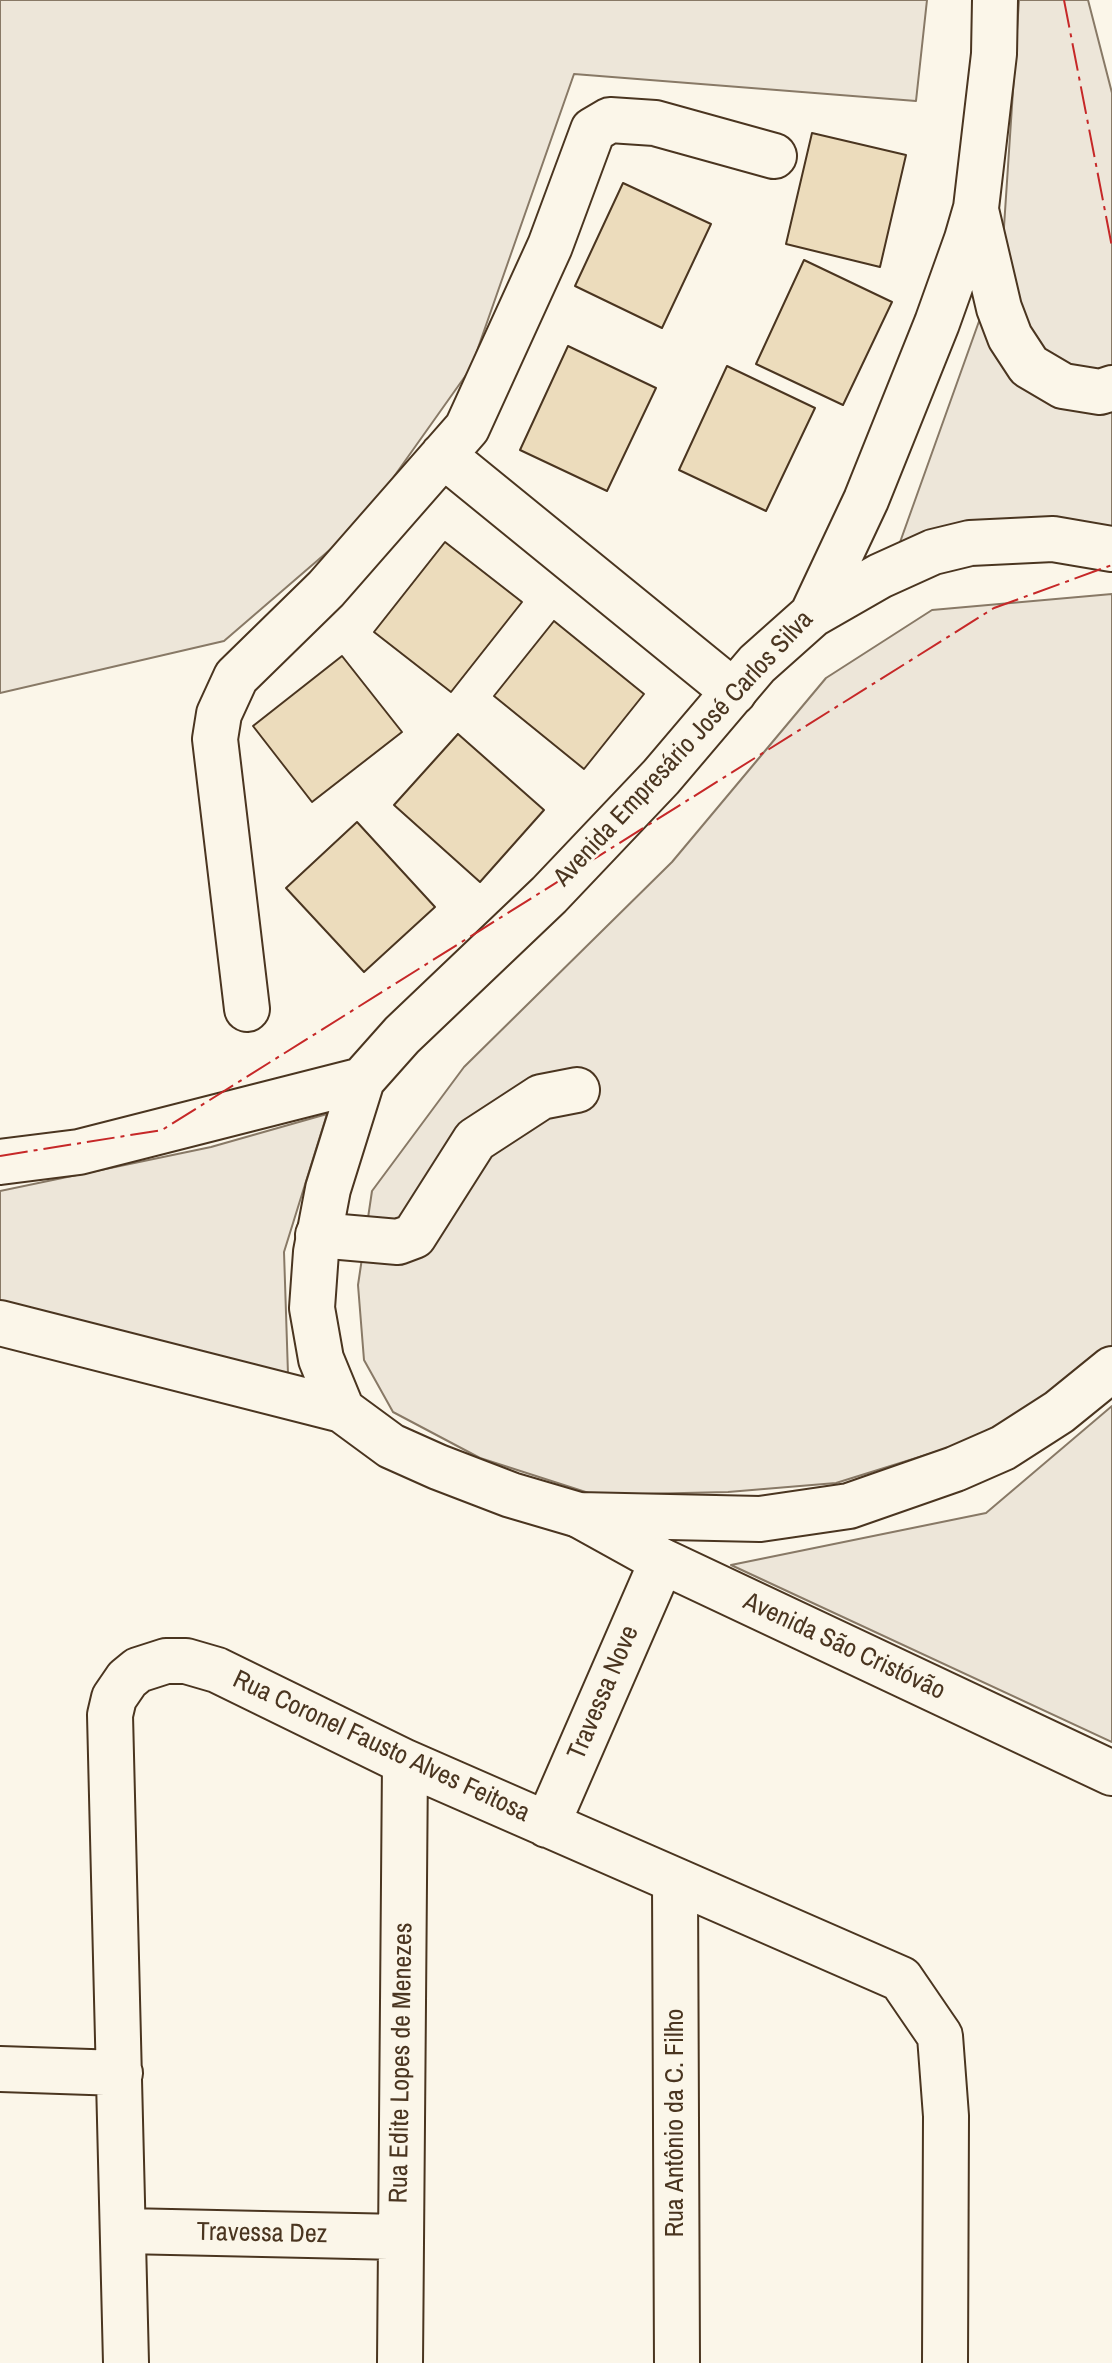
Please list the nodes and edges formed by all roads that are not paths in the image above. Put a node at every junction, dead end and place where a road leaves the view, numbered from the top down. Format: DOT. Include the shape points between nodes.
graph roads {
  1 [pos="995,0"];
  2 [pos="774,156"];
  3 [pos="976,208"];
  4 [pos="1112,388"];
  5 [pos="443,455"];
  6 [pos="1112,549"];
  7 [pos="812,615"];
  8 [pos="734,692"];
  9 [pos="247,1009"];
  10 [pos="362,1080"];
  11 [pos="577,1090"];
  12 [pos="0,1162"];
  13 [pos="318,1235"];
  14 [pos="0,1323"];
  15 [pos="1112,1369"];
  16 [pos="342,1410"];
  17 [pos="579,1515"];
  18 [pos="662,1561"];
  19 [pos="405,1762"];
  20 [pos="1112,1773"];
  21 [pos="547,1825"];
  22 [pos="675,1883"];
  23 [pos="0,2069"];
  24 [pos="120,2073"];
  25 [pos="125,2231"];
  26 [pos="400,2237"];
  27 [pos="126,2363"];
  28 [pos="400,2363"];
  29 [pos="677,2363"];
  30 [pos="945,2363"];
  1 -- 3 [label="street, Avenida Empresário José Carlos Silva"];
  2 -- 5 [label="street" via="655,123 610,120 593,130 550,246 467,428"];
  3 -- 4 [label="street" via="999,308 1029,366 1063,386 1100,392"];
  3 -- 7 [label="street, Avenida Empresário José Carlos Silva" via="926,353"];
  5 -- 8 [label="street"];
  5 -- 9 [label="street" via="326,589 236,677 224,700 215,739"];
  6 -- 7 [label="street" via="1053,539 970,543 933,552 880,576"];
  7 -- 8 [label="street, Avenida Empresário José Carlos Silva"];
  8 -- 10 [label="street, Avenida Empresário José Carlos Silva" via="549,895"];
  10 -- 12 [label="street" via="79,1152"];
  10 -- 13 [label="street"];
  11 -- 13 [label="street" via="541,1097 475,1140 414,1236 398,1242"];
  13 -- 16 [label="street" via="312,1308 321,1359"];
  14 -- 16 [label="street"];
  15 -- 17 [label="street" via="1003,1448 849,1506 760,1519"];
  16 -- 17 [label="street" via="391,1446 438,1467"];
  17 -- 18 [label="street, Avenida São Cristóvão"];
  18 -- 20 [label="street, Avenida São Cristóvão"];
  18 -- 21 [label="street, Travessa Nove"];
  19 -- 21 [label="street, Rua Coronel Fausto Alves Feitosa"];
  19 -- 24 [label="street, Rua Coronel Fausto Alves Feitosa" via="217,1670 166,1661 127,1679 110,1715"];
  19 -- 26 [label="street, Rua Edite Lopes de Menezes"];
  21 -- 22 [label="street, Rua Coronel Fausto Alves Feitosa"];
  22 -- 29 [label="street, Rua Antônio da C. Filho"];
  22 -- 30 [label="street, Rua Coronel Fausto Alves Feitosa" via="901,1979 940,2036 946,2116"];
  23 -- 24 [label="street"];
  24 -- 25 [label="street, Rua Coronel Fausto Alves Feitosa"];
  25 -- 26 [label="street, Travessa Dez"];
  25 -- 27 [label="street, Rua Coronel Fausto Alves Feitosa"];
  26 -- 28 [label="street, Rua Edite Lopes de Menezes"];
}
